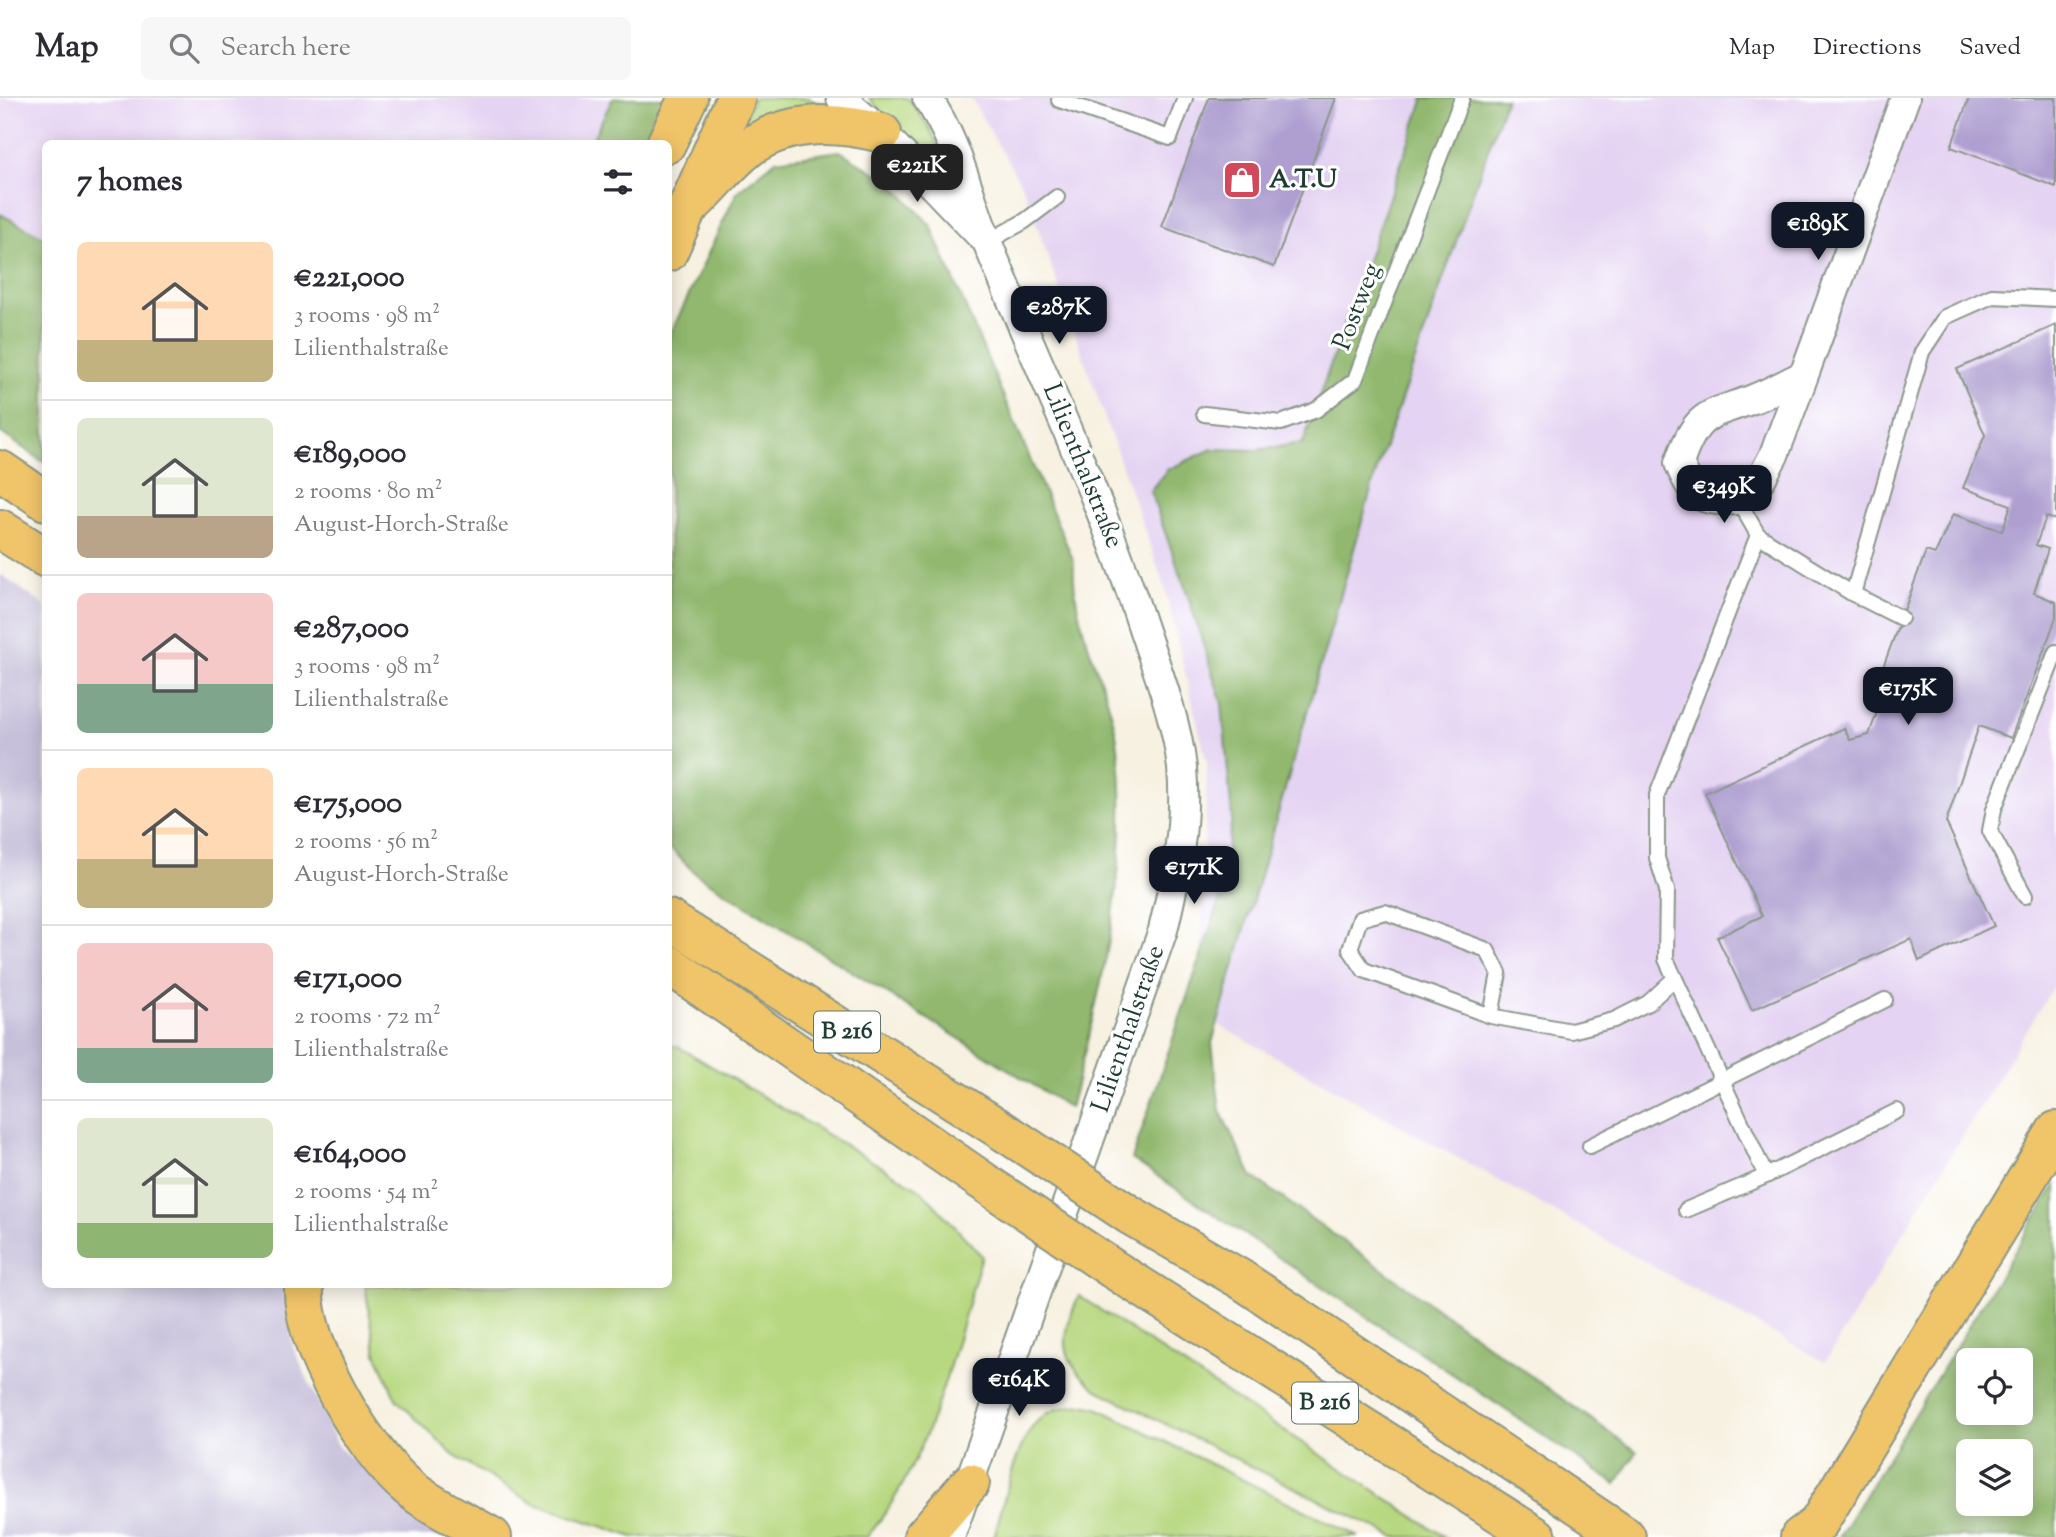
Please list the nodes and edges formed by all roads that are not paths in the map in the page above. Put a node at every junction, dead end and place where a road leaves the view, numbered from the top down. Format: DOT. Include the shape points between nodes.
graph roads {
  1 [pos="688,98"];
  2 [pos="736,98"];
  3 [pos="841,98"];
  4 [pos="928,98"];
  5 [pos="1185,98"];
  6 [pos="1462,98"];
  7 [pos="1905,98"];
  8 [pos="1059,100"];
  9 [pos="882,133"];
  10 [pos="668,140"];
  11 [pos="1057,197"];
  12 [pos="689,207"];
  13 [pos="987,242"];
  14 [pos="672,243"];
  15 [pos="2056,299"];
  16 [pos="1804,375"];
  17 [pos="1204,414"];
  18 [pos="0,470"];
  19 [pos="42,498"];
  20 [pos="1738,500"];
  21 [pos="0,529"];
  22 [pos="1758,535"];
  23 [pos="42,555"];
  24 [pos="1853,594"];
  25 [pos="1901,618"];
  26 [pos="2056,652"];
  27 [pos="2025,896"];
  28 [pos="672,919"];
  29 [pos="672,967"];
  30 [pos="1675,978"];
  31 [pos="1885,1000"];
  32 [pos="1491,1016"];
  33 [pos="1723,1082"];
  34 [pos="1897,1111"];
  35 [pos="2056,1132"];
  36 [pos="1590,1146"];
  37 [pos="1766,1176"];
  38 [pos="1686,1210"];
  39 [pos="304,1288"];
  40 [pos="970,1483"];
  41 [pos="492,1537"];
  42 [pos="923,1537"];
  43 [pos="950,1537"];
  44 [pos="1537,1537"];
  45 [pos="1626,1537"];
  46 [pos="1800,1537"];
  1 -- 10 [label="main road"];
  2 -- 12 [label="main road"];
  3 -- 9 [label="street, Lilienthalstraße"];
  4 -- 13 [label="street, Lilienthalstraße" via="946,125"];
  5 -- 8 [label="lane" via="1171,138"];
  6 -- 17 [label="lane, Postweg" via="1355,380 1316,410 1281,423"];
  7 -- 16 [label="street"];
  9 -- 12 [label="main road" via="845,124 810,124 783,132 752,145"];
  9 -- 13 [label="street, Lilienthalstraße"];
  11 -- 13 [label="lane"];
  12 -- 14 [label="main road"];
  13 -- 40 [label="street, Lilienthalstraße" via="1086,469 1163,687 1182,768 1182,848 1163,930"];
  15 -- 24 [label="lane" via="1992,296 1945,317 1922,352"];
  16 -- 20 [label="street" via="1774,455 1761,479"];
  16 -- 20 [label="street" via="1754,399 1714,411 1689,435 1679,463 1690,489 1712,501"];
  18 -- 19 [label="main road"];
  20 -- 22 [label="lane"];
  21 -- 23 [label="main road"];
  22 -- 24 [label="lane"];
  22 -- 30 [label="lane" via="1657,794 1657,858 1667,890 1666,959"];
  24 -- 25 [label="lane"];
  26 -- 27 [label="lane" via="1994,809 1990,831"];
  28 -- 45 [label="main road, B 216, bridge" via="1130,1215 1241,1280"];
  29 -- 44 [label="main road, B 216, bridge" via="1113,1269"];
  30 -- 32 [label="lane" via="1648,1003 1589,1028 1571,1031"];
  30 -- 33 [label="lane"];
  31 -- 33 [label="lane"];
  32 -- 32 [label="lane" via="1364,970 1350,950 1360,919 1385,912 1488,950 1499,973"];
  33 -- 36 [label="lane"];
  33 -- 37 [label="lane"];
  34 -- 37 [label="lane"];
  35 -- 46 [label="main road" via="1818,1524"];
  37 -- 38 [label="lane"];
  39 -- 41 [label="main road" via="303,1301 322,1361 352,1422 408,1487"];
  40 -- 42 [label="main road"];
  40 -- 43 [label="street, Lilienthalstraße"];
}
